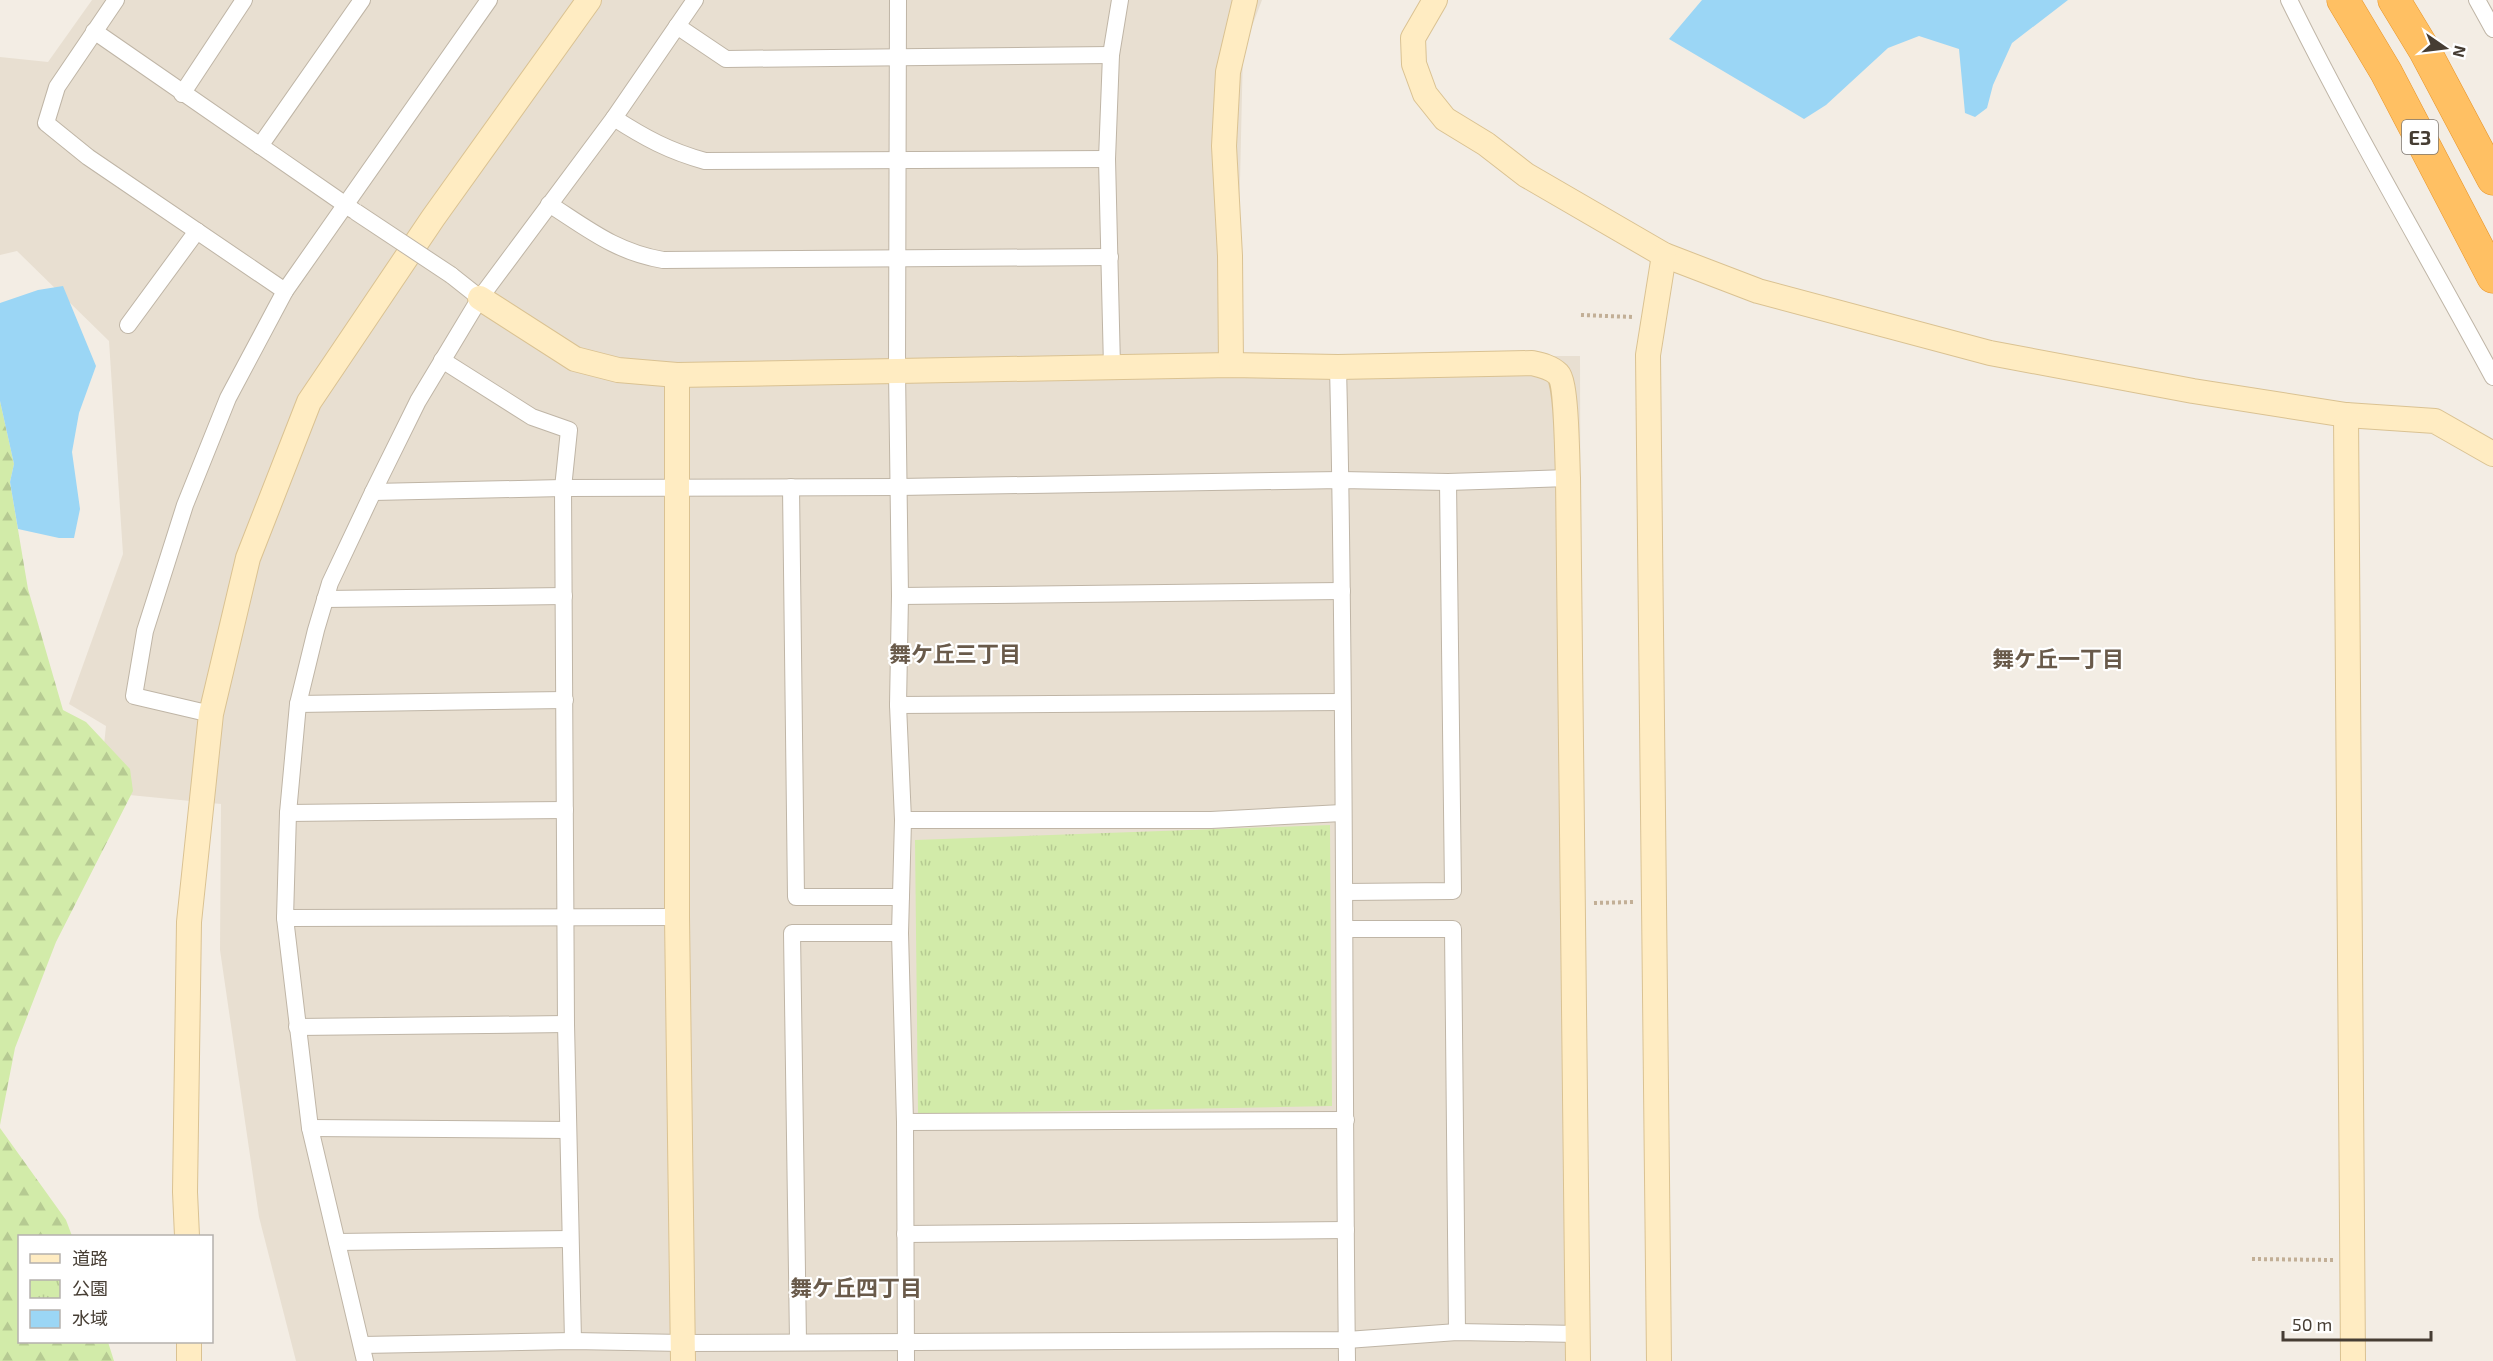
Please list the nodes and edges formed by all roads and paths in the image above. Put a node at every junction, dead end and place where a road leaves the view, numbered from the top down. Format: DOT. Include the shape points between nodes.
graph roads {
  1 [pos="116,0"];
  2 [pos="244,0"];
  3 [pos="362,0"];
  4 [pos="489,0"];
  5 [pos="589,0"];
  6 [pos="695,0"];
  7 [pos="898,0"];
  8 [pos="1120,0"];
  9 [pos="1245,0"];
  10 [pos="1435,0"];
  11 [pos="2289,0"];
  12 [pos="2343,0"];
  13 [pos="2394,0"];
  14 [pos="2477,0"];
  15 [pos="677,26"];
  16 [pos="2493,29"];
  17 [pos="94,31"];
  18 [pos="1111,56"];
  19 [pos="898,58"];
  20 [pos="182,94"];
  21 [pos="614,118"];
  22 [pos="260,146"];
  23 [pos="1107,159"];
  24 [pos="898,160"];
  25 [pos="2493,179"];
  26 [pos="549,204"];
  27 [pos="351,207"];
  28 [pos="197,231"];
  29 [pos="1664,255"];
  30 [pos="1110,257"];
  31 [pos="898,260"];
  32 [pos="2493,277"];
  33 [pos="285,291"];
  34 [pos="480,298"];
  35 [pos="1581,315"];
  36 [pos="1655,318"];
  37 [pos="128,325"];
  38 [pos="442,360"];
  39 [pos="1231,365"];
  40 [pos="1112,367"];
  41 [pos="1338,367"];
  42 [pos="897,370"];
  43 [pos="677,375"];
  44 [pos="2493,377"];
  45 [pos="2346,415"];
  46 [pos="2493,454"];
  47 [pos="1568,478"];
  48 [pos="1341,480"];
  49 [pos="1448,482"];
  50 [pos="791,487"];
  51 [pos="898,487"];
  52 [pos="563,488"];
  53 [pos="678,488"];
  54 [pos="373,492"];
  55 [pos="1342,591"];
  56 [pos="564,596"];
  57 [pos="900,596"];
  58 [pos="325,599"];
  59 [pos="565,700"];
  60 [pos="1342,702"];
  61 [pos="298,704"];
  62 [pos="898,705"];
  63 [pos="211,714"];
  64 [pos="565,810"];
  65 [pos="288,813"];
  66 [pos="1342,813"];
  67 [pos="903,820"];
  68 [pos="1345,892"];
  69 [pos="901,897"];
  70 [pos="1656,902"];
  71 [pos="1574,904"];
  72 [pos="566,916"];
  73 [pos="677,917"];
  74 [pos="285,918"];
  75 [pos="1346,928"];
  76 [pos="900,933"];
  77 [pos="566,1024"];
  78 [pos="297,1027"];
  79 [pos="1346,1120"];
  80 [pos="905,1122"];
  81 [pos="310,1128"];
  82 [pos="567,1131"];
  83 [pos="1346,1230"];
  84 [pos="905,1234"];
  85 [pos="187,1235"];
  86 [pos="570,1239"];
  87 [pos="338,1242"];
  88 [pos="2252,1259"];
  89 [pos="2352,1260"];
  90 [pos="1457,1332"];
  91 [pos="1578,1334"];
  92 [pos="906,1340"];
  93 [pos="1347,1340"];
  94 [pos="573,1341"];
  95 [pos="798,1341"];
  96 [pos="189,1343"];
  97 [pos="683,1352"];
  98 [pos="363,1353"];
  99 [pos="189,1361"];
  100 [pos="906,1361"];
  101 [pos="1347,1361"];
  102 [pos="1578,1361"];
  103 [pos="1659,1361"];
  104 [pos="2353,1361"];
  1 -- 17 [label="street"];
  2 -- 20 [label="street"];
  3 -- 22 [label="street"];
  4 -- 27 [label="street"];
  5 -- 63 [label="street" via="433,218 309,402 248,558"];
  6 -- 15 [label="street"];
  7 -- 19 [label="street"];
  8 -- 18 [label="street"];
  9 -- 39 [label="street" via="1228,72 1224,146"];
  10 -- 29 [label="street" via="1413,38 1414,64 1425,94 1445,119 1526,175"];
  11 -- 44 [label="street" via="2332,87"];
  12 -- 32 [label="highway, E3" via="2386,72"];
  13 -- 25 [label="highway, E3"];
  14 -- 16 [label="street"];
  15 -- 19 [label="street" via="726,59"];
  15 -- 21 [label="street"];
  17 -- 20 [label="street"];
  17 -- 28 [label="street" via="57,87 46,123 88,157"];
  18 -- 19 [label="street"];
  18 -- 23 [label="street"];
  19 -- 24 [label="street"];
  20 -- 22 [label="street"];
  21 -- 24 [label="street" via="653,143 705,161"];
  21 -- 26 [label="street"];
  22 -- 27 [label="street"];
  23 -- 24 [label="street"];
  23 -- 30 [label="street"];
  24 -- 31 [label="street"];
  26 -- 31 [label="street" via="611,245 638,256 663,260"];
  26 -- 34 [label="street"];
  27 -- 33 [label="street"];
  27 -- 34 [label="street, bridge"];
  28 -- 33 [label="street"];
  28 -- 37 [label="street"];
  29 -- 36 [label="street"];
  29 -- 45 [label="street" via="1758,291 1990,352 2193,391"];
  30 -- 31 [label="street"];
  30 -- 40 [label="street"];
  31 -- 42 [label="street"];
  33 -- 63 [label="street" via="228,398 184,505 145,631 134,696"];
  34 -- 38 [label="street"];
  34 -- 43 [label="street" via="575,359 618,370"];
  35 -- 36 [label="path"];
  36 -- 70 [label="street" via="1648,355"];
  38 -- 52 [label="street" via="532,417 569,430"];
  38 -- 54 [label="street"];
  39 -- 40 [label="street"];
  39 -- 41 [label="street"];
  40 -- 42 [label="street"];
  41 -- 47 [label="street" via="1532,363 1546,366 1560,375 1565,390"];
  41 -- 48 [label="street"];
  42 -- 43 [label="street"];
  42 -- 51 [label="street"];
  43 -- 53 [label="street"];
  45 -- 46 [label="street" via="2435,421"];
  45 -- 89 [label="street"];
  47 -- 49 [label="street"];
  47 -- 71 [label="street"];
  48 -- 49 [label="street"];
  48 -- 51 [label="street"];
  48 -- 55 [label="street"];
  49 -- 68 [label="street" via="1453,891"];
  50 -- 51 [label="street"];
  50 -- 53 [label="street"];
  50 -- 69 [label="street" via="796,897"];
  51 -- 57 [label="street"];
  52 -- 53 [label="street"];
  52 -- 54 [label="street"];
  52 -- 56 [label="street"];
  53 -- 73 [label="street"];
  54 -- 58 [label="street"];
  55 -- 57 [label="street"];
  55 -- 60 [label="street"];
  56 -- 58 [label="street"];
  56 -- 59 [label="street"];
  57 -- 62 [label="street"];
  58 -- 61 [label="street"];
  59 -- 61 [label="street"];
  59 -- 64 [label="street"];
  60 -- 62 [label="street"];
  60 -- 66 [label="street"];
  61 -- 65 [label="street"];
  62 -- 67 [label="street"];
  63 -- 85 [label="street" via="189,922"];
  64 -- 65 [label="street"];
  64 -- 72 [label="street"];
  65 -- 74 [label="street"];
  66 -- 67 [label="street" via="1211,820"];
  66 -- 68 [label="street"];
  67 -- 69 [label="street"];
  68 -- 75 [label="street"];
  69 -- 76 [label="street"];
  70 -- 71 [label="path"];
  70 -- 103 [label="street"];
  71 -- 91 [label="street"];
  72 -- 73 [label="street"];
  72 -- 74 [label="street"];
  72 -- 77 [label="street"];
  73 -- 97 [label="street"];
  74 -- 78 [label="street"];
  75 -- 79 [label="street"];
  75 -- 90 [label="street" via="1453,929"];
  76 -- 80 [label="street"];
  76 -- 95 [label="street" via="792,933"];
  77 -- 78 [label="street"];
  77 -- 82 [label="street"];
  78 -- 81 [label="street"];
  79 -- 80 [label="street"];
  79 -- 83 [label="street"];
  80 -- 84 [label="street"];
  81 -- 82 [label="street"];
  81 -- 87 [label="street"];
  82 -- 86 [label="street"];
  83 -- 84 [label="street"];
  83 -- 93 [label="street"];
  84 -- 92 [label="street"];
  86 -- 87 [label="street"];
  86 -- 94 [label="street"];
  87 -- 98 [label="street"];
  88 -- 89 [label="path"];
  89 -- 104 [label="street"];
  90 -- 91 [label="street"];
  90 -- 93 [label="street"];
  91 -- 102 [label="street"];
  92 -- 93 [label="street"];
  92 -- 95 [label="street"];
  92 -- 100 [label="street"];
  93 -- 101 [label="street"];
  94 -- 97 [label="street"];
  94 -- 98 [label="street"];
  95 -- 97 [label="street"];
  96 -- 99 [label="street"];
}
